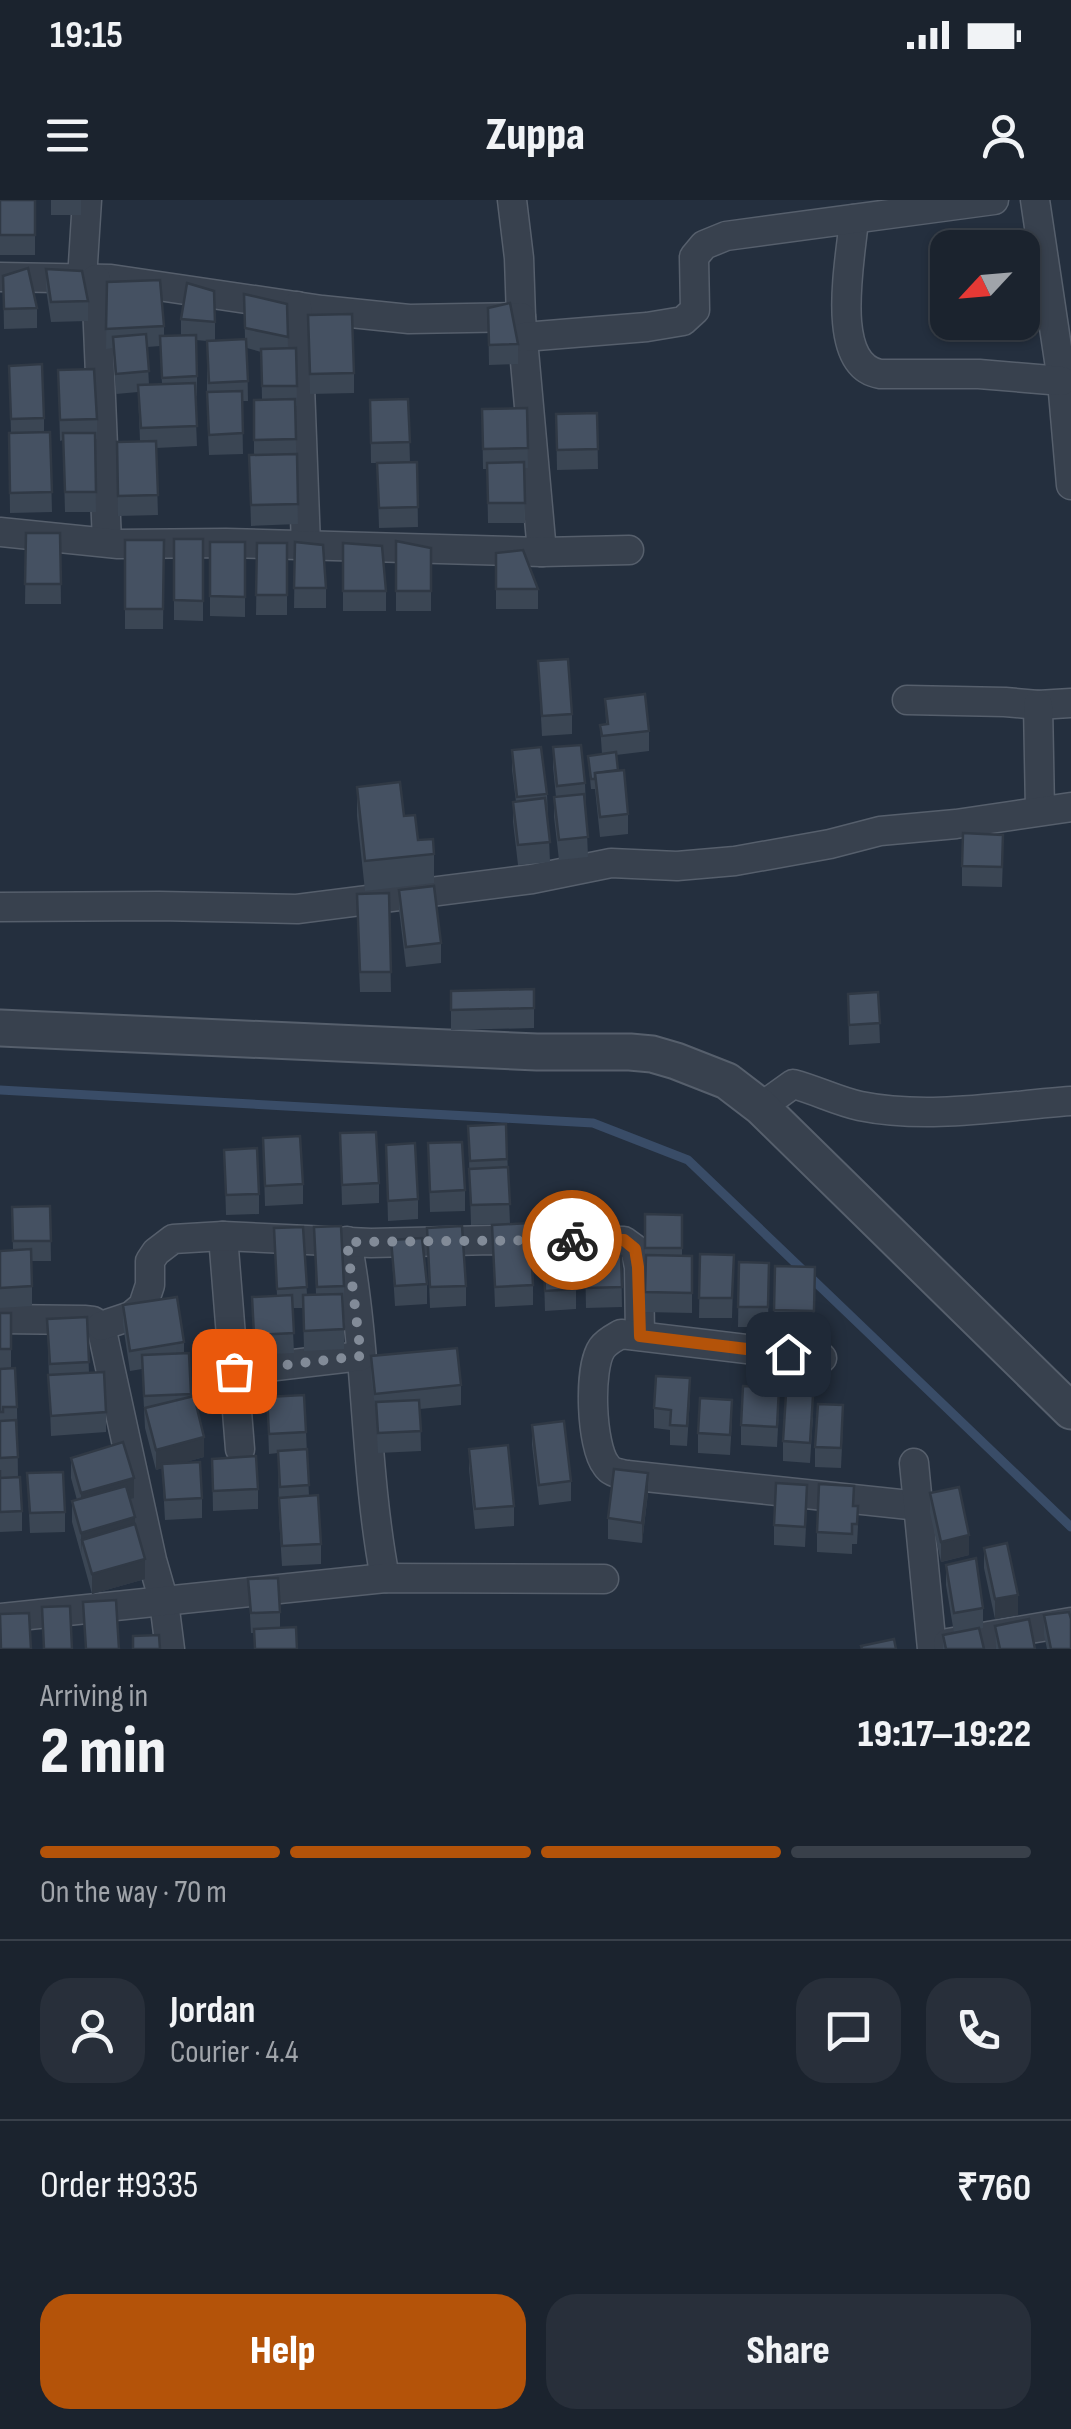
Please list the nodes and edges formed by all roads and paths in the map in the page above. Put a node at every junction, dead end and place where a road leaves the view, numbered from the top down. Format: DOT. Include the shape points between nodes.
graph roads {
  1 [pos="87,200"];
  2 [pos="512,200"];
  3 [pos="994,200"];
  4 [pos="1035,200"];
  5 [pos="854,219"];
  6 [pos="0,277"];
  7 [pos="89,279"];
  8 [pos="297,306"];
  9 [pos="522,327"];
  10 [pos="1062,381"];
  11 [pos="1071,485"];
  12 [pos="0,532"];
  13 [pos="106,542"];
  14 [pos="306,545"];
  15 [pos="629,550"];
  16 [pos="542,552"];
  17 [pos="907,700"];
  18 [pos="1071,703"];
  19 [pos="1038,705"];
  20 [pos="1071,807"];
  21 [pos="1040,810"];
  22 [pos="0,907"];
  23 [pos="0,1028"];
  24 [pos="1071,1101"];
  25 [pos="761,1107"];
  26 [pos="224,1236"];
  27 [pos="347,1242"];
  28 [pos="0,1319"];
  29 [pos="101,1326"];
  30 [pos="640,1336"];
  31 [pos="361,1356"];
  32 [pos="822,1358"];
  33 [pos="234,1371"];
  34 [pos="1071,1411"];
  35 [pos="240,1449"];
  36 [pos="914,1463"];
  37 [pos="919,1506"];
  38 [pos="385,1578"];
  39 [pos="604,1580"];
  40 [pos="164,1602"];
  41 [pos="0,1618"];
  42 [pos="1071,1622"];
  43 [pos="931,1648"];
  44 [pos="170,1649"];
  1 -- 7 [label="street"];
  2 -- 9 [label="street"];
  3 -- 5 [label="street"];
  4 -- 10 [label="street"];
  5 -- 9 [label="street" via="726,236 704,245 694,257 695,310 683,321"];
  5 -- 10 [label="street" via="846,320 850,346 868,372"];
  6 -- 7 [label="street"];
  7 -- 8 [label="street"];
  7 -- 13 [label="street"];
  8 -- 9 [label="street"];
  8 -- 14 [label="street"];
  9 -- 16 [label="street"];
  10 -- 11 [label="street"];
  12 -- 13 [label="street"];
  13 -- 14 [label="street"];
  14 -- 16 [label="street"];
  15 -- 16 [label="street"];
  17 -- 19 [label="street"];
  18 -- 19 [label="street"];
  19 -- 21 [label="street"];
  20 -- 21 [label="street"];
  21 -- 22 [label="street" via="880,831 735,861 612,863 297,909"];
  23 -- 25 [label="street" via="652,1054 726,1081"];
  24 -- 25 [label="street" via="936,1112 864,1107 793,1084"];
  25 -- 34 [label="street"];
  26 -- 27 [label="street"];
  26 -- 29 [label="street" via="172,1239 150,1262 143,1306"];
  26 -- 33 [label="street"];
  27 -- 30 [label="street" via="624,1240 635,1249"];
  27 -- 31 [label="street"];
  28 -- 29 [label="street"];
  29 -- 40 [label="street"];
  30 -- 32 [label="street"];
  30 -- 37 [label="street" via="621,1334 599,1351 592,1404 599,1453 612,1471"];
  31 -- 33 [label="street"];
  31 -- 38 [label="street"];
  33 -- 35 [label="street"];
  36 -- 37 [label="street"];
  37 -- 43 [label="street"];
  38 -- 39 [label="street"];
  38 -- 40 [label="street"];
  40 -- 41 [label="street"];
  40 -- 44 [label="street"];
  42 -- 43 [label="street"];
}
